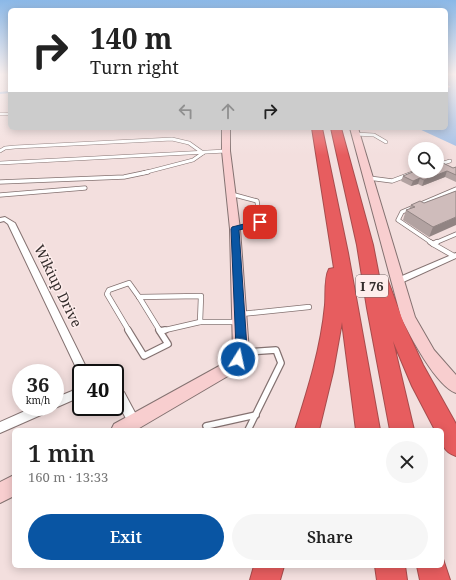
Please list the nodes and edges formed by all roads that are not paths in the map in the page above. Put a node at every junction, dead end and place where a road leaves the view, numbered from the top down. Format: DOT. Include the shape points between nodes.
graph roads {
  1 [pos="226,130"];
  2 [pos="317,130"];
  3 [pos="336,130"];
  4 [pos="354,131"];
  5 [pos="386,142"];
  6 [pos="1,145"];
  7 [pos="4,148"];
  8 [pos="0,151"];
  9 [pos="226,151"];
  10 [pos="203,153"];
  11 [pos="450,160"];
  12 [pos="444,162"];
  13 [pos="0,163"];
  14 [pos="408,175"];
  15 [pos="369,178"];
  16 [pos="0,182"];
  17 [pos="86,188"];
  18 [pos="456,189"];
  19 [pos="231,194"];
  20 [pos="0,195"];
  21 [pos="0,220"];
  22 [pos="334,224"];
  23 [pos="235,229"];
  24 [pos="456,234"];
  25 [pos="433,244"];
  26 [pos="365,245"];
  27 [pos="455,255"];
  28 [pos="398,281"];
  29 [pos="139,297"];
  30 [pos="309,307"];
  31 [pos="239,318"];
  32 [pos="200,322"];
  33 [pos="160,331"];
  34 [pos="241,352"];
  35 [pos="80,364"];
  36 [pos="456,386"];
  37 [pos="124,408"];
  38 [pos="256,415"];
  39 [pos="26,416"];
  40 [pos="130,427"];
  41 [pos="0,428"];
  42 [pos="208,428"];
  43 [pos="249,428"];
  44 [pos="309,428"];
  45 [pos="368,428"];
  46 [pos="402,428"];
  47 [pos="456,445"];
  48 [pos="12,486"];
  49 [pos="0,493"];
  50 [pos="268,568"];
  51 [pos="390,568"];
  52 [pos="432,568"];
  53 [pos="265,580"];
  54 [pos="392,580"];
  55 [pos="435,580"];
  1 -- 9 [label="street"];
  2 -- 22 [label="highway, I 76"];
  3 -- 26 [label="highway, I 76"];
  4 -- 5 [label="lane" via="374,135"];
  4 -- 15 [label="street"];
  6 -- 7 [label="lane"];
  7 -- 8 [label="lane"];
  7 -- 10 [label="lane" via="172,139 188,141"];
  9 -- 10 [label="lane"];
  9 -- 19 [label="street"];
  10 -- 13 [label="lane"];
  10 -- 16 [label="lane" via="193,160 124,177"];
  11 -- 12 [label="lane"];
  14 -- 15 [label="lane" via="392,181"];
  15 -- 28 [label="street"];
  17 -- 20 [label="lane"];
  18 -- 25 [label="lane" via="402,212 398,220"];
  19 -- 23 [label="street"];
  19 -- 23 [label="lane" via="257,201 260,222"];
  21 -- 35 [label="street, Wikiup Drive" via="5,219 11,223"];
  22 -- 44 [label="highway" via="330,238 335,288 334,316 327,356"];
  22 -- 45 [label="highway, I 76"];
  23 -- 31 [label="street"];
  24 -- 25 [label="lane"];
  25 -- 27 [label="lane"];
  26 -- 46 [label="highway, I 76"];
  26 -- 47 [label="highway" via="377,268 391,314 427,398"];
  27 -- 28 [label="street"];
  28 -- 36 [label="street" via="416,335"];
  29 -- 32 [label="lane" via="201,296"];
  29 -- 33 [label="lane"];
  29 -- 33 [label="lane" via="129,283 109,290 107,294 144,356 168,344"];
  30 -- 31 [label="lane"];
  31 -- 32 [label="lane"];
  31 -- 34 [label="street"];
  32 -- 33 [label="lane"];
  34 -- 38 [label="lane" via="276,350 281,363"];
  34 -- 40 [label="street" via="235,363 227,369"];
  37 -- 40 [label="street"];
  38 -- 42 [label="lane" via="206,426"];
  38 -- 43 [label="lane"];
  39 -- 41 [label="street"];
  48 -- 49 [label="street"];
  50 -- 53 [label="highway"];
  51 -- 54 [label="highway"];
  52 -- 55 [label="highway"];
}
